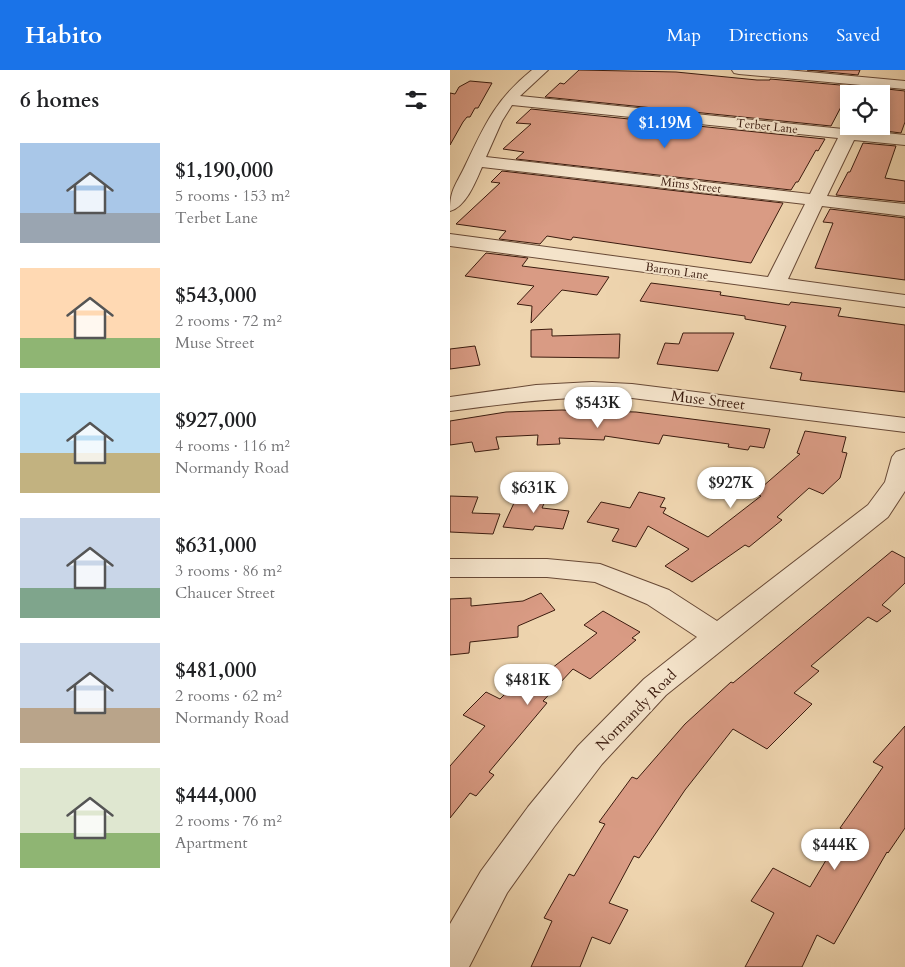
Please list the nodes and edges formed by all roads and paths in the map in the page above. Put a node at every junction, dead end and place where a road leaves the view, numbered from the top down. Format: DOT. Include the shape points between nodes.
graph roads {
  1 [pos="541,70"];
  2 [pos="739,70"];
  3 [pos="873,82"];
  4 [pos="905,85"];
  5 [pos="509,100"];
  6 [pos="840,129"];
  7 [pos="848,135"];
  8 [pos="878,135"];
  9 [pos="905,140"];
  10 [pos="477,160"];
  11 [pos="816,199"];
  12 [pos="450,205"];
  13 [pos="905,210"];
  14 [pos="450,240"];
  15 [pos="775,284"];
  16 [pos="905,301"];
  17 [pos="450,404"];
  18 [pos="905,426"];
  19 [pos="905,457"];
  20 [pos="450,568"];
  21 [pos="718,636"];
  22 [pos="450,962"];
  1 -- 5 [label="street" via="516,90"];
  2 -- 3 [label="street"];
  3 -- 4 [label="street"];
  5 -- 6 [label="street, Terbet Lane"];
  5 -- 10 [label="street"];
  7 -- 11 [label="street"];
  8 -- 9 [label="street, Terbet Lane"];
  10 -- 11 [label="street, Mims Street"];
  10 -- 12 [label="street"];
  11 -- 13 [label="street, Mims Street"];
  11 -- 15 [label="street"];
  14 -- 15 [label="street, Barron Lane"];
  15 -- 16 [label="street, Barron Lane"];
  17 -- 18 [label="street, Muse Street" via="536,392 592,389 632,391"];
  19 -- 21 [label="street, Normandy Road" via="898,482 878,511"];
  20 -- 21 [label="street" via="547,568 600,573 658,597"];
  21 -- 22 [label="street, Normandy Road" via="655,687 590,755 494,882"];
}
